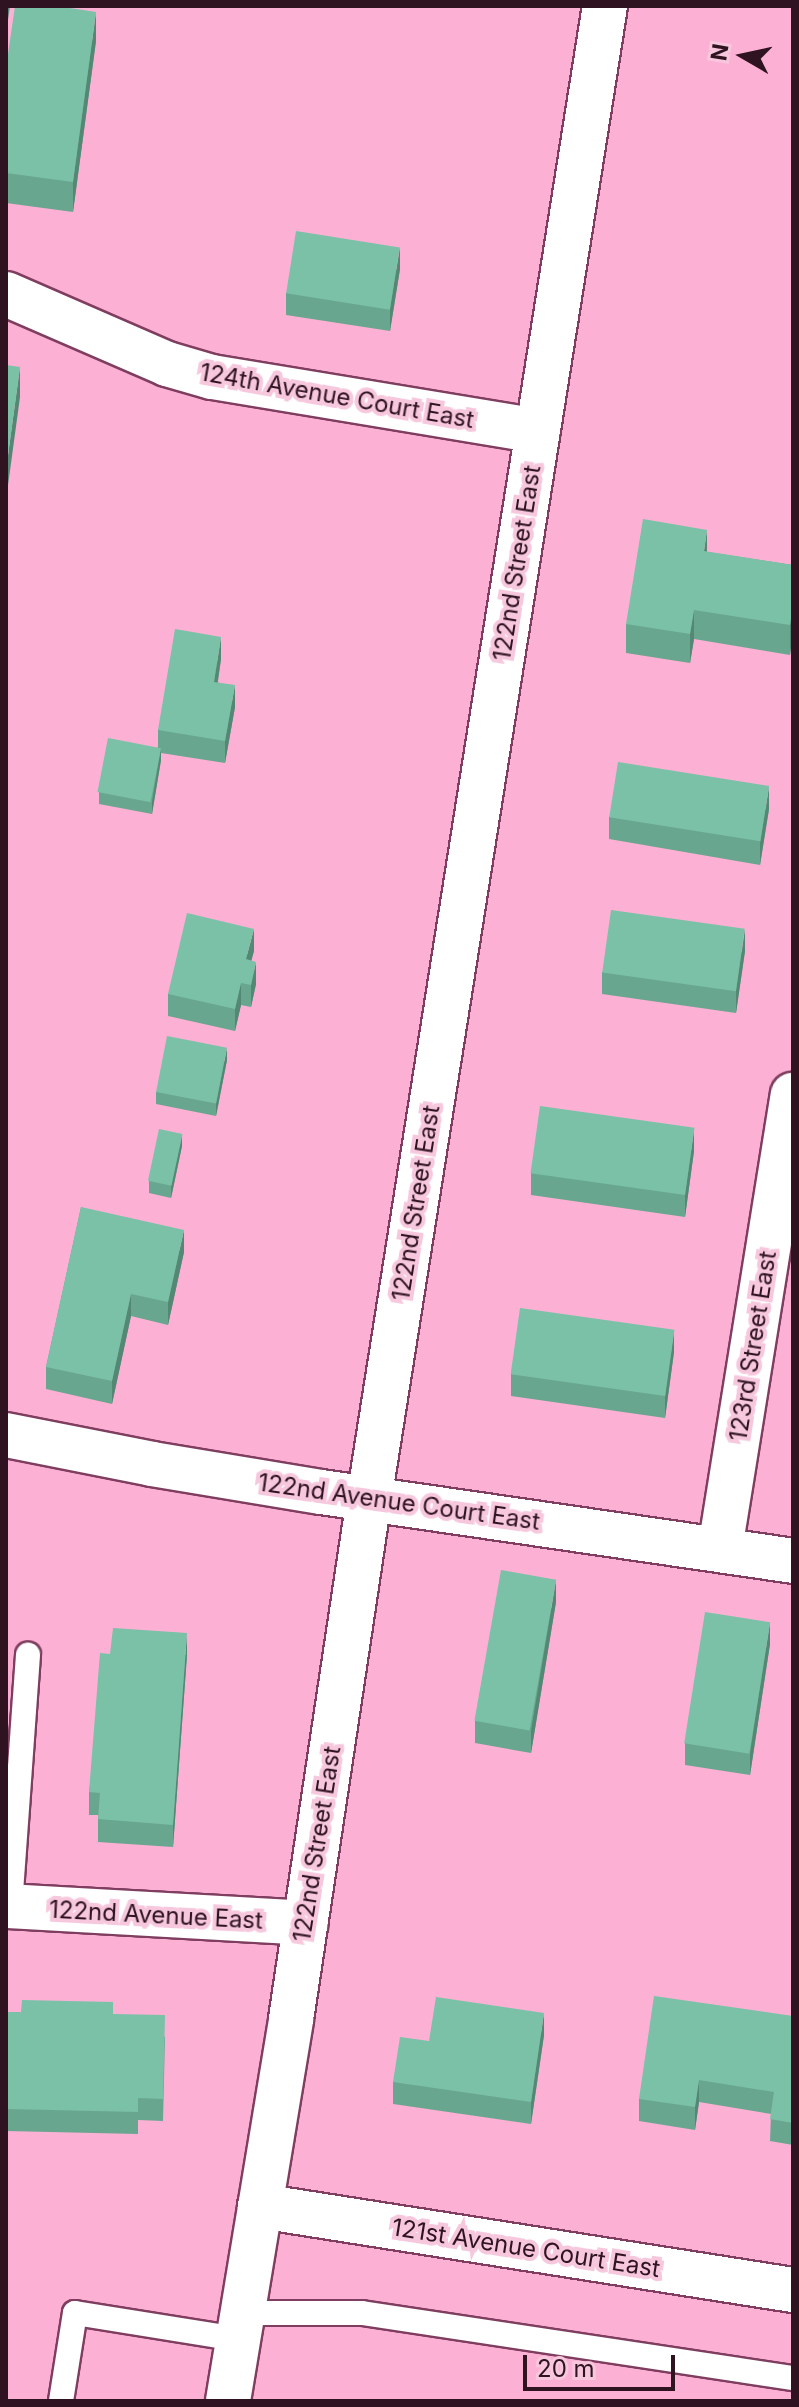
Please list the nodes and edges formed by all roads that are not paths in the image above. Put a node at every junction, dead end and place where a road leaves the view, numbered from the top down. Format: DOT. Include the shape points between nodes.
graph roads {
  1 [pos="605,6"];
  2 [pos="6,294"];
  3 [pos="538,431"];
  4 [pos="793,1095"];
  5 [pos="6,1435"];
  6 [pos="369,1499"];
  7 [pos="720,1549"];
  8 [pos="793,1561"];
  9 [pos="28,1655"];
  10 [pos="8,1906"];
  11 [pos="306,1923"];
  12 [pos="260,2206"];
  13 [pos="793,2290"];
  14 [pos="240,2326"];
  15 [pos="793,2378"];
  16 [pos="61,2401"];
  17 [pos="228,2401"];
  1 -- 3 [label="street, 122nd Street East"];
  2 -- 3 [label="street, 124th Avenue Court East" via="167,364 212,377"];
  3 -- 6 [label="street, 122nd Street East"];
  4 -- 7 [label="street, 123rd Street East"];
  5 -- 6 [label="street, 122nd Avenue Court East"];
  6 -- 7 [label="street, 122nd Avenue Court East"];
  6 -- 11 [label="street, 122nd Street East"];
  7 -- 8 [label="street, 122nd Avenue Court East"];
  9 -- 10 [label="lane"];
  10 -- 11 [label="street, 122nd Avenue East"];
  11 -- 12 [label="street, 122nd Street East"];
  12 -- 13 [label="street, 121st Avenue Court East"];
  12 -- 14 [label="street, 122nd Street East"];
  14 -- 15 [label="lane" via="362,2313"];
  14 -- 16 [label="lane" via="75,2313"];
  14 -- 17 [label="street, 122nd Street East"];
}
